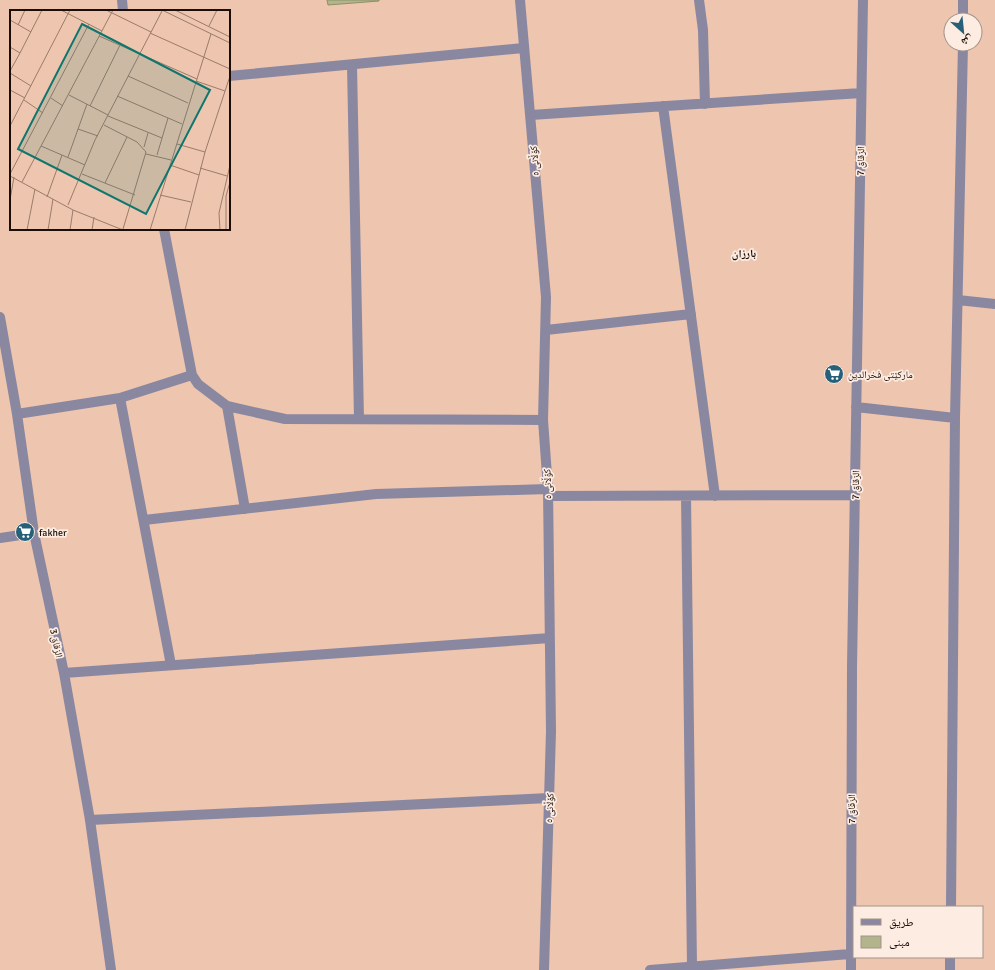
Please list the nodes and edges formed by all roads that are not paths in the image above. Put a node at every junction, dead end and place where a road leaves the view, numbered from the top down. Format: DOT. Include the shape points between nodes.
graph roads {
  1 [pos="122,0"];
  2 [pos="520,0"];
  3 [pos="699,0"];
  4 [pos="863,0"];
  5 [pos="963,0"];
  6 [pos="123,10"];
  7 [pos="963,12"];
  8 [pos="523,48"];
  9 [pos="963,52"];
  10 [pos="352,65"];
  11 [pos="230,76"];
  12 [pos="861,93"];
  13 [pos="705,104"];
  14 [pos="663,106"];
  15 [pos="531,115"];
  16 [pos="164,230"];
  17 [pos="958,300"];
  18 [pos="995,304"];
  19 [pos="691,314"];
  20 [pos="0,317"];
  21 [pos="546,330"];
  22 [pos="192,375"];
  23 [pos="5,378"];
  24 [pos="120,398"];
  25 [pos="227,406"];
  26 [pos="856,407"];
  27 [pos="17,414"];
  28 [pos="955,418"];
  29 [pos="359,419"];
  30 [pos="542,420"];
  31 [pos="548,493"];
  32 [pos="854,495"];
  33 [pos="686,496"];
  34 [pos="715,496"];
  35 [pos="245,509"];
  36 [pos="144,520"];
  37 [pos="34,533"];
  38 [pos="0,538"];
  39 [pos="550,638"];
  40 [pos="171,665"];
  41 [pos="64,673"];
  42 [pos="549,798"];
  43 [pos="90,820"];
  44 [pos="951,906"];
  45 [pos="850,954"];
  46 [pos="950,958"];
  47 [pos="692,966"];
  48 [pos="111,970"];
  49 [pos="544,970"];
  50 [pos="650,970"];
  51 [pos="851,970"];
  52 [pos="950,970"];
  1 -- 6 [label="street"];
  2 -- 8 [label="street, کۆڵانی ٥"];
  3 -- 13 [label="street" via="703,30"];
  4 -- 12 [label="street, الزقاق 7"];
  5 -- 7 [label="street"];
  8 -- 10 [label="street"];
  8 -- 15 [label="street, کۆڵانی ٥"];
  9 -- 17 [label="street"];
  10 -- 11 [label="street"];
  10 -- 29 [label="street"];
  12 -- 13 [label="street"];
  12 -- 26 [label="street, الزقاق 7"];
  13 -- 14 [label="street"];
  14 -- 15 [label="street"];
  14 -- 19 [label="street"];
  15 -- 21 [label="street, کۆڵانی ٥" via="546,297"];
  16 -- 22 [label="street"];
  17 -- 18 [label="street"];
  17 -- 28 [label="street"];
  19 -- 21 [label="street"];
  19 -- 34 [label="street"];
  20 -- 23 [label="street, الزقاق 3"];
  21 -- 30 [label="street, کۆڵانی ٥"];
  22 -- 24 [label="street"];
  22 -- 25 [label="street" via="198,384"];
  23 -- 27 [label="street, الزقاق 3"];
  24 -- 27 [label="street"];
  24 -- 36 [label="street"];
  25 -- 29 [label="street" via="285,419"];
  25 -- 35 [label="street"];
  26 -- 28 [label="street"];
  26 -- 32 [label="street, الزقاق 7"];
  27 -- 37 [label="street, الزقاق 3"];
  28 -- 44 [label="street"];
  29 -- 30 [label="street"];
  30 -- 31 [label="street, کۆڵانی ٥"];
  31 -- 33 [label="street"];
  31 -- 35 [label="street" via="376,494"];
  31 -- 39 [label="street, کۆڵانی ٥"];
  32 -- 34 [label="street"];
  32 -- 45 [label="street, الزقاق 7"];
  33 -- 34 [label="street"];
  33 -- 47 [label="street"];
  35 -- 36 [label="street"];
  36 -- 40 [label="street"];
  37 -- 38 [label="street"];
  37 -- 41 [label="street, الزقاق 3"];
  39 -- 40 [label="street"];
  39 -- 42 [label="street, کۆڵانی ٥"];
  40 -- 41 [label="street"];
  41 -- 43 [label="street, الزقاق 3"];
  42 -- 43 [label="street"];
  42 -- 49 [label="street, کۆڵانی ٥"];
  43 -- 48 [label="street, الزقاق 3"];
  45 -- 47 [label="street"];
  45 -- 51 [label="street, الزقاق 7"];
  46 -- 52 [label="street"];
  47 -- 50 [label="street"];
}
